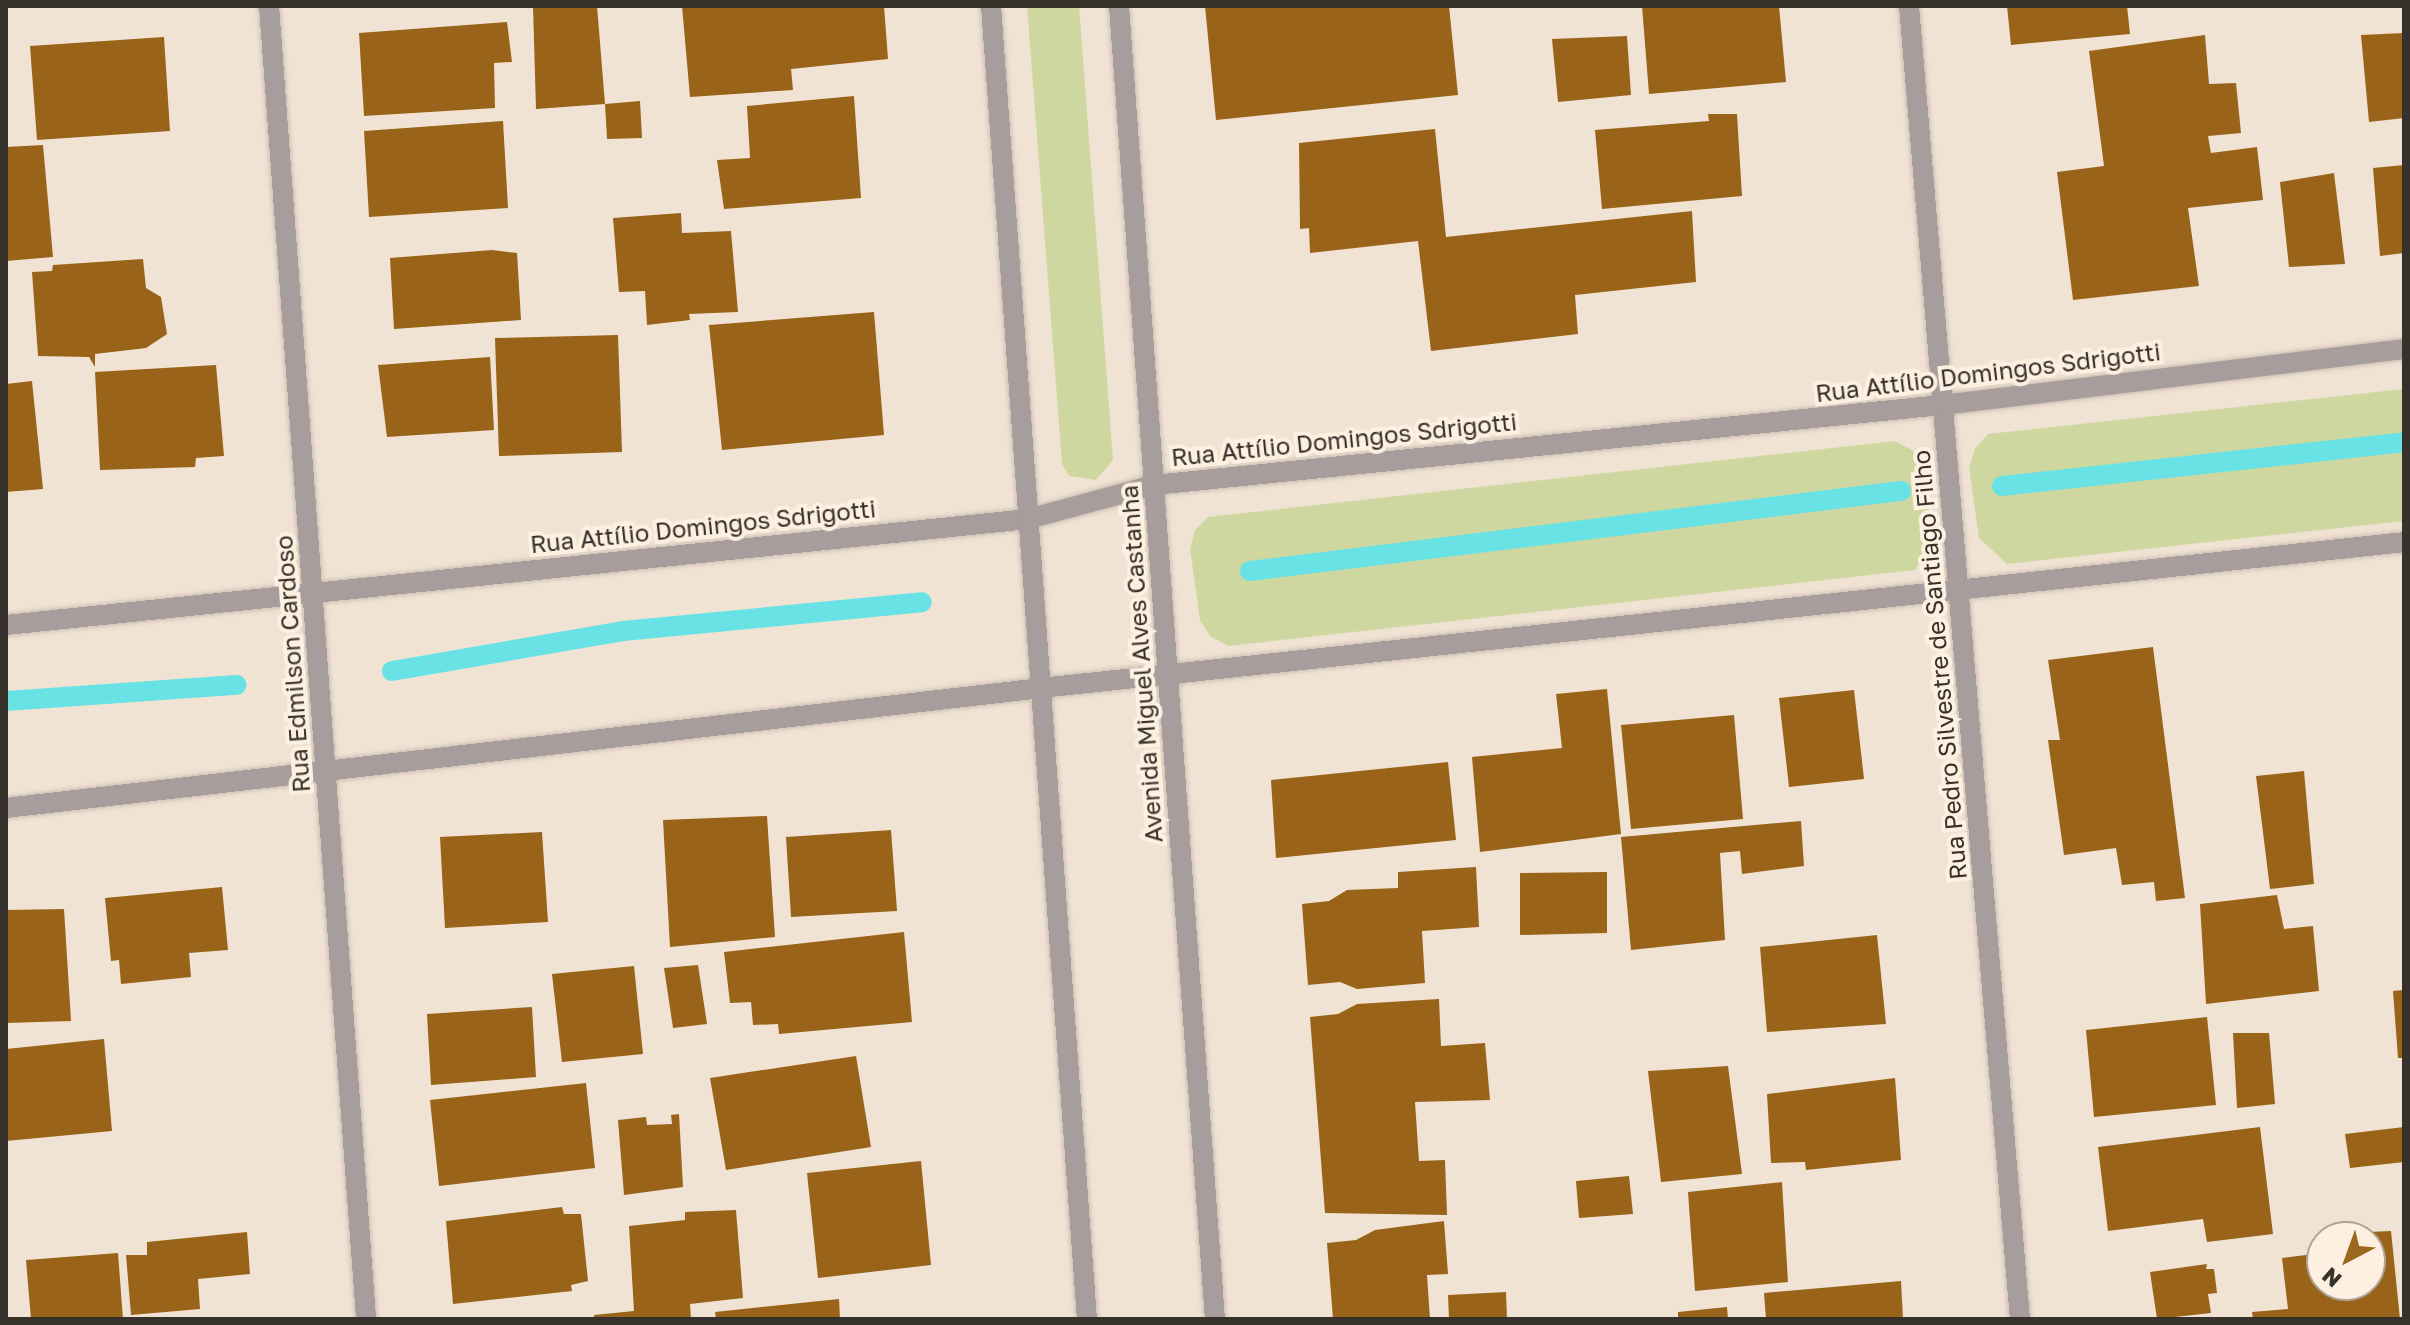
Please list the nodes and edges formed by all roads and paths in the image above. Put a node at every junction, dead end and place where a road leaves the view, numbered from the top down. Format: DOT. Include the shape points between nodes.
graph roads {
  1 [pos="269,6"];
  2 [pos="991,6"];
  3 [pos="1119,6"];
  4 [pos="1909,6"];
  5 [pos="2404,349"];
  6 [pos="1942,405"];
  7 [pos="1154,485"];
  8 [pos="1028,519"];
  9 [pos="2404,542"];
  10 [pos="1959,589"];
  11 [pos="313,593"];
  12 [pos="6,625"];
  13 [pos="1168,675"];
  14 [pos="1041,688"];
  15 [pos="325,771"];
  16 [pos="6,808"];
  17 [pos="366,1319"];
  18 [pos="1087,1319"];
  19 [pos="1215,1319"];
  20 [pos="2020,1319"];
  1 -- 11 [label="street, Rua Edmilson Cardoso"];
  2 -- 8 [label="street"];
  3 -- 7 [label="street, Avenida Miguel Alves Castanha"];
  4 -- 6 [label="street, Rua Pedro Silvestre de Santiago Filho"];
  5 -- 6 [label="street, Rua Attílio Domingos Sdrigotti"];
  6 -- 7 [label="street, Rua Attílio Domingos Sdrigotti"];
  6 -- 10 [label="street, Rua Pedro Silvestre de Santiago Filho"];
  7 -- 8 [label="street, Rua Attílio Domingos Sdrigotti"];
  7 -- 13 [label="street, Avenida Miguel Alves Castanha"];
  8 -- 11 [label="street, Rua Attílio Domingos Sdrigotti"];
  8 -- 14 [label="street"];
  9 -- 10 [label="street"];
  10 -- 13 [label="street"];
  10 -- 20 [label="street, Rua Pedro Silvestre de Santiago Filho"];
  11 -- 12 [label="street, Rua Attílio Domingos Sdrigotti"];
  11 -- 15 [label="street, Rua Edmilson Cardoso"];
  13 -- 14 [label="street"];
  13 -- 19 [label="street, Avenida Miguel Alves Castanha"];
  14 -- 15 [label="street"];
  14 -- 18 [label="street"];
  15 -- 16 [label="street"];
  15 -- 17 [label="street, Rua Edmilson Cardoso"];
}
